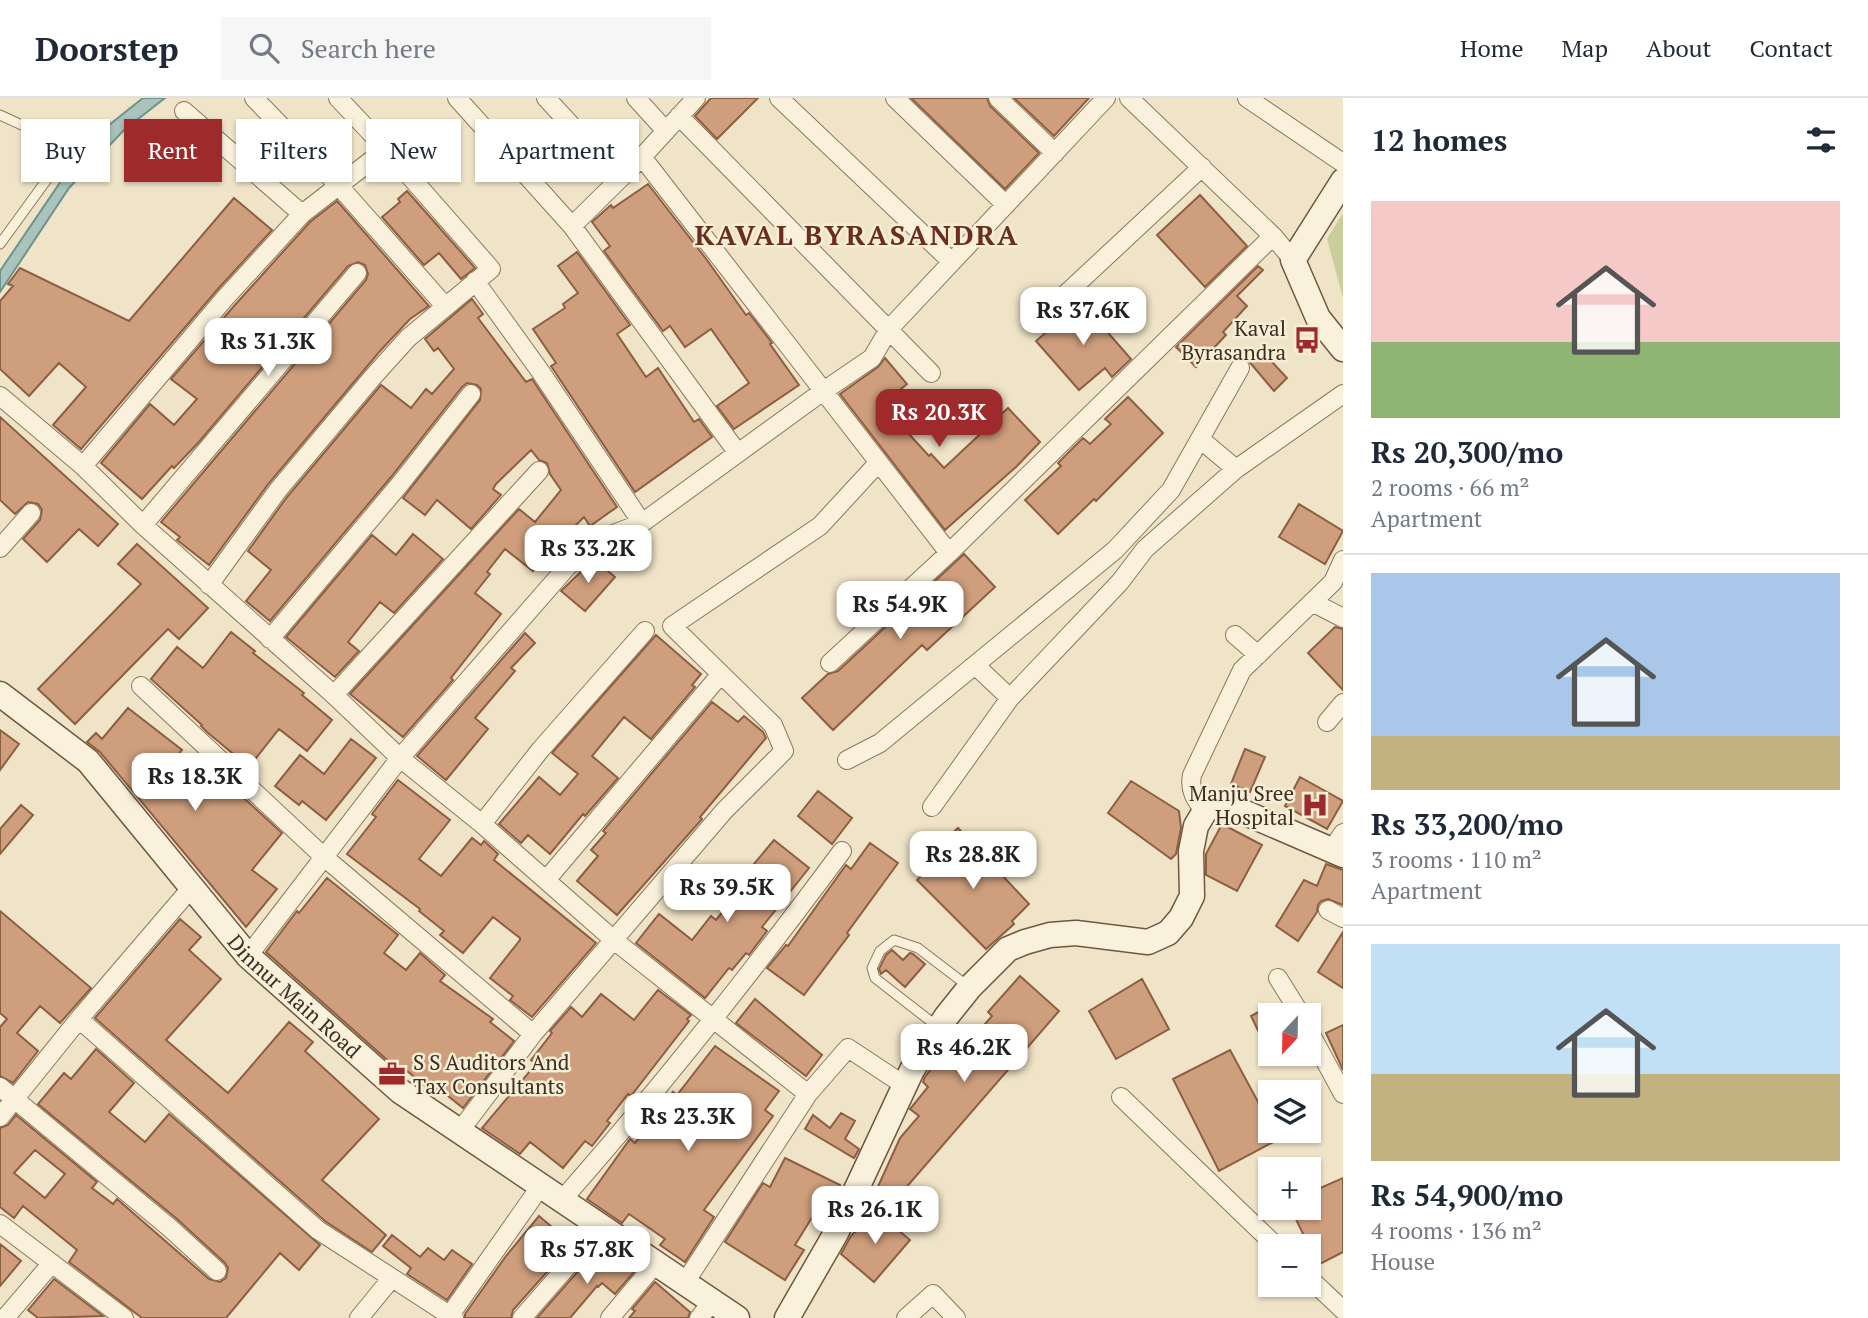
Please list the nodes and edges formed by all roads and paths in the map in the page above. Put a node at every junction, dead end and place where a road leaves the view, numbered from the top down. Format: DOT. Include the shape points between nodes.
graph roads {
  1 [pos="254,98"];
  2 [pos="338,98"];
  3 [pos="457,98"];
  4 [pos="546,98"];
  5 [pos="636,98"];
  6 [pos="696,98"];
  7 [pos="779,98"];
  8 [pos="895,98"];
  9 [pos="998,98"];
  10 [pos="1106,98"];
  11 [pos="1129,98"];
  12 [pos="1247,98"];
  13 [pos="184,111"];
  14 [pos="0,115"];
  15 [pos="679,116"];
  16 [pos="565,119"];
  17 [pos="21,125"];
  18 [pos="366,128"];
  19 [pos="666,131"];
  20 [pos="1055,153"];
  21 [pos="642,157"];
  22 [pos="639,160"];
  23 [pos="1343,163"];
  24 [pos="366,165"];
  25 [pos="1202,167"];
  26 [pos="1343,181"];
  27 [pos="45,182"];
  28 [pos="415,182"];
  29 [pos="616,182"];
  30 [pos="339,186"];
  31 [pos="1006,205"];
  32 [pos="302,214"];
  33 [pos="572,226"];
  34 [pos="1273,236"];
  35 [pos="0,244"];
  36 [pos="1293,260"];
  37 [pos="952,262"];
  38 [pos="357,273"];
  39 [pos="475,281"];
  40 [pos="445,306"];
  41 [pos="1038,320"];
  42 [pos="889,329"];
  43 [pos="1343,349"];
  44 [pos="1240,368"];
  45 [pos="931,373"];
  46 [pos="822,392"];
  47 [pos="471,394"];
  48 [pos="1343,394"];
  49 [pos="0,396"];
  50 [pos="1200,439"];
  51 [pos="737,452"];
  52 [pos="878,463"];
  53 [pos="83,466"];
  54 [pos="1236,469"];
  55 [pos="539,471"];
  56 [pos="32,513"];
  57 [pos="642,523"];
  58 [pos="143,526"];
  59 [pos="0,548"];
  60 [pos="949,552"];
  61 [pos="1343,560"];
  62 [pos="209,585"];
  63 [pos="1312,602"];
  64 [pos="1343,618"];
  65 [pos="645,631"];
  66 [pos="1235,635"];
  67 [pos="270,639"];
  68 [pos="1258,655"];
  69 [pos="830,663"];
  70 [pos="975,665"];
  71 [pos="721,674"];
  72 [pos="141,686"];
  73 [pos="0,694"];
  74 [pos="334,695"];
  75 [pos="1010,698"];
  76 [pos="1343,703"];
  77 [pos="1327,722"];
  78 [pos="400,758"];
  79 [pos="848,760"];
  80 [pos="932,807"];
  81 [pos="1205,811"];
  82 [pos="482,824"];
  83 [pos="1339,846"];
  84 [pos="842,852"];
  85 [pos="324,857"];
  86 [pos="547,879"];
  87 [pos="192,887"];
  88 [pos="615,941"];
  89 [pos="248,956"];
  90 [pos="1278,978"];
  91 [pos="970,988"];
  92 [pos="1294,1003"];
  93 [pos="79,1019"];
  94 [pos="712,1020"];
  95 [pos="939,1028"];
  96 [pos="533,1034"];
  97 [pos="1321,1053"];
  98 [pos="904,1085"];
  99 [pos="0,1087"];
  100 [pos="808,1094"];
  101 [pos="1343,1094"];
  102 [pos="1121,1097"];
  103 [pos="15,1100"];
  104 [pos="0,1116"];
  105 [pos="459,1132"];
  106 [pos="540,1186"];
  107 [pos="561,1201"];
  108 [pos="0,1224"];
  109 [pos="601,1228"];
  110 [pos="1264,1234"];
  111 [pos="52,1263"];
  112 [pos="656,1263"];
  113 [pos="217,1271"];
  114 [pos="391,1279"];
  115 [pos="684,1284"];
  116 [pos="1321,1289"];
  117 [pos="705,1310"];
  118 [pos="1343,1310"];
  119 [pos="447,1316"];
  120 [pos="5,1318"];
  121 [pos="124,1318"];
  122 [pos="359,1318"];
  123 [pos="522,1318"];
  124 [pos="610,1318"];
  125 [pos="737,1318"];
  126 [pos="787,1318"];
  127 [pos="906,1318"];
  128 [pos="956,1318"];
  1 -- 30 [label="street"];
  2 -- 18 [label="street"];
  3 -- 33 [label="street"];
  4 -- 16 [label="street"];
  5 -- 19 [label="street"];
  6 -- 15 [label="street"];
  7 -- 37 [label="street"];
  8 -- 31 [label="street"];
  9 -- 20 [label="street"];
  10 -- 20 [label="street"];
  11 -- 25 [label="street"];
  12 -- 23 [label="street"];
  13 -- 32 [label="street"];
  14 -- 17 [label="lane"];
  15 -- 19 [label="street"];
  15 -- 42 [label="street"];
  19 -- 21 [label="street"];
  20 -- 31 [label="street"];
  21 -- 22 [label="street"];
  21 -- 46 [label="street"];
  24 -- 30 [label="street"];
  25 -- 34 [label="street"];
  25 -- 41 [label="street"];
  26 -- 36 [label="street"];
  27 -- 35 [label="lane"];
  28 -- 39 [label="street" via="491,269"];
  29 -- 33 [label="street"];
  30 -- 32 [label="street"];
  30 -- 40 [label="street"];
  31 -- 37 [label="street"];
  32 -- 53 [label="street"];
  33 -- 51 [label="street"];
  34 -- 36 [label="street"];
  34 -- 60 [label="street"];
  36 -- 43 [label="street" via="1318,318"];
  37 -- 42 [label="street"];
  38 -- 58 [label="street"];
  39 -- 40 [label="street"];
  39 -- 57 [label="street"];
  40 -- 62 [label="street" via="408,338 355,398 278,490"];
  42 -- 45 [label="street"];
  42 -- 46 [label="street" via="872,358"];
  44 -- 50 [label="street"];
  46 -- 51 [label="street"];
  46 -- 52 [label="street"];
  47 -- 67 [label="street"];
  48 -- 54 [label="street"];
  49 -- 53 [label="street"];
  50 -- 54 [label="street"];
  50 -- 70 [label="street" via="1171,490 1115,550"];
  51 -- 57 [label="street"];
  52 -- 60 [label="street"];
  52 -- 71 [label="street" via="820,526 672,626"];
  53 -- 58 [label="street"];
  54 -- 75 [label="street" via="1145,549 1120,582"];
  55 -- 74 [label="street"];
  56 -- 59 [label="street"];
  57 -- 78 [label="street" via="598,541 567,567"];
  58 -- 62 [label="street"];
  60 -- 69 [label="street"];
  61 -- 63 [label="street" via="1333,582"];
  62 -- 67 [label="street"];
  63 -- 64 [label="street"];
  63 -- 68 [label="street"];
  65 -- 82 [label="street"];
  66 -- 68 [label="street"];
  67 -- 74 [label="street"];
  68 -- 81 [label="street" via="1242,670 1192,775 1193,794"];
  70 -- 75 [label="street"];
  70 -- 79 [label="street" via="880,743"];
  71 -- 86 [label="street"];
  71 -- 88 [label="street" via="773,725 784,751 724,811"];
  72 -- 85 [label="street"];
  73 -- 87 [label="street, Dinnur Main Road" via="88,761"];
  74 -- 78 [label="street"];
  75 -- 80 [label="street"];
  76 -- 77 [label="street"];
  78 -- 82 [label="street"];
  78 -- 85 [label="street"];
  81 -- 83 [label="street" via="1225,805"];
  81 -- 91 [label="street" via="1196,826 1191,852 1192,896 1168,933 1148,942 1076,933 1025,942 1008,949"];
  82 -- 86 [label="street"];
  84 -- 94 [label="street"];
  85 -- 89 [label="street"];
  85 -- 96 [label="street"];
  86 -- 88 [label="street"];
  87 -- 89 [label="street, Dinnur Main Road"];
  87 -- 93 [label="street"];
  88 -- 94 [label="street"];
  88 -- 96 [label="street"];
  89 -- 105 [label="street, Dinnur Main Road" via="400,1091"];
  90 -- 92 [label="street"];
  91 -- 95 [label="street"];
  91 -- 95 [label="lane" via="918,948 894,940 880,951 872,968 875,978"];
  93 -- 103 [label="street"];
  93 -- 114 [label="street" via="318,1230"];
  94 -- 100 [label="street"];
  94 -- 107 [label="street"];
  95 -- 98 [label="street"];
  96 -- 105 [label="street"];
  97 -- 101 [label="street"];
  98 -- 100 [label="street" via="848,1048"];
  98 -- 126 [label="street" via="836,1233"];
  99 -- 103 [label="street"];
  100 -- 115 [label="street"];
  102 -- 110 [label="street"];
  103 -- 104 [label="street"];
  103 -- 113 [label="street"];
  105 -- 106 [label="street, Dinnur Main Road"];
  106 -- 107 [label="street, Dinnur Main Road"];
  106 -- 119 [label="street"];
  107 -- 109 [label="street, Dinnur Main Road"];
  108 -- 111 [label="street"];
  109 -- 112 [label="street, Dinnur Main Road"];
  109 -- 123 [label="street"];
  111 -- 120 [label="street"];
  111 -- 121 [label="street"];
  112 -- 115 [label="street, Dinnur Main Road"];
  112 -- 124 [label="street"];
  114 -- 119 [label="street"];
  114 -- 122 [label="street"];
  115 -- 117 [label="street, Dinnur Main Road"];
  116 -- 118 [label="street"];
  117 -- 125 [label="street, Dinnur Main Road"];
  127 -- 128 [label="street" via="933,1294"];
}
